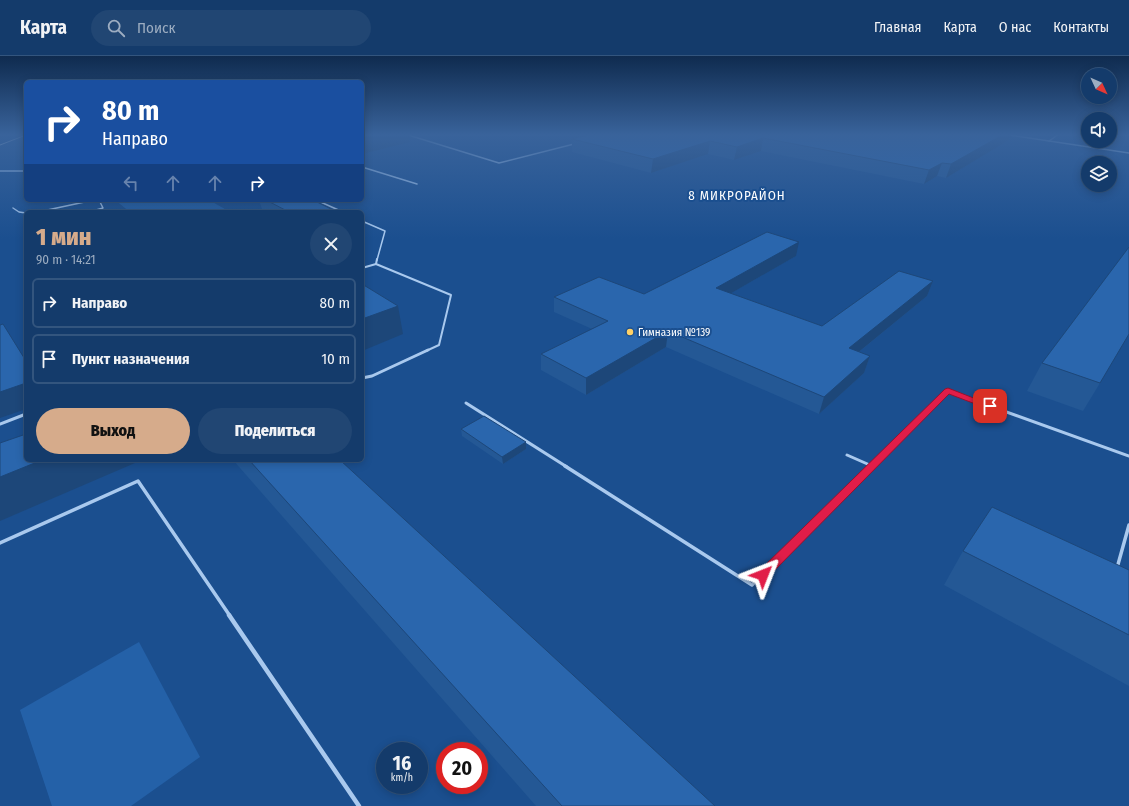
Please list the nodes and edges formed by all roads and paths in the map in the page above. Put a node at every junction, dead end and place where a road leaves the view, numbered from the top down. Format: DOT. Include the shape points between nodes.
graph roads {
  1 [pos="372,169"];
  2 [pos="24,171"];
  3 [pos="0,172"];
  4 [pos="417,184"];
  5 [pos="85,202"];
  6 [pos="100,202"];
  7 [pos="320,202"];
  8 [pos="13,208"];
  9 [pos="47,210"];
  10 [pos="96,210"];
  11 [pos="338,210"];
  12 [pos="24,213"];
  13 [pos="364,222"];
  14 [pos="376,264"];
  15 [pos="364,267"];
  16 [pos="364,378"];
  17 [pos="466,402"];
  18 [pos="24,415"];
  19 [pos="0,424"];
  20 [pos="847,455"];
  21 [pos="1129,456"];
  22 [pos="872,466"];
  23 [pos="1129,525"];
  24 [pos="0,543"];
  25 [pos="1115,574"];
  26 [pos="359,806"];
  1 -- 4 [label="lane"];
  2 -- 3 [label="lane"];
  5 -- 9 [label="lane"];
  6 -- 10 [label="lane" via="103,208"];
  7 -- 11 [label="lane"];
  8 -- 12 [label="lane"];
  13 -- 14 [label="lane" via="384,231"];
  14 -- 15 [label="lane"];
  14 -- 16 [label="lane" via="450,295 439,345"];
  17 -- 22 [label="lane" via="752,585"];
  18 -- 19 [label="lane"];
  20 -- 22 [label="lane"];
  21 -- 22 [label="lane" via="948,391"];
  23 -- 25 [label="lane"];
  24 -- 26 [label="lane" via="138,481"];
}
